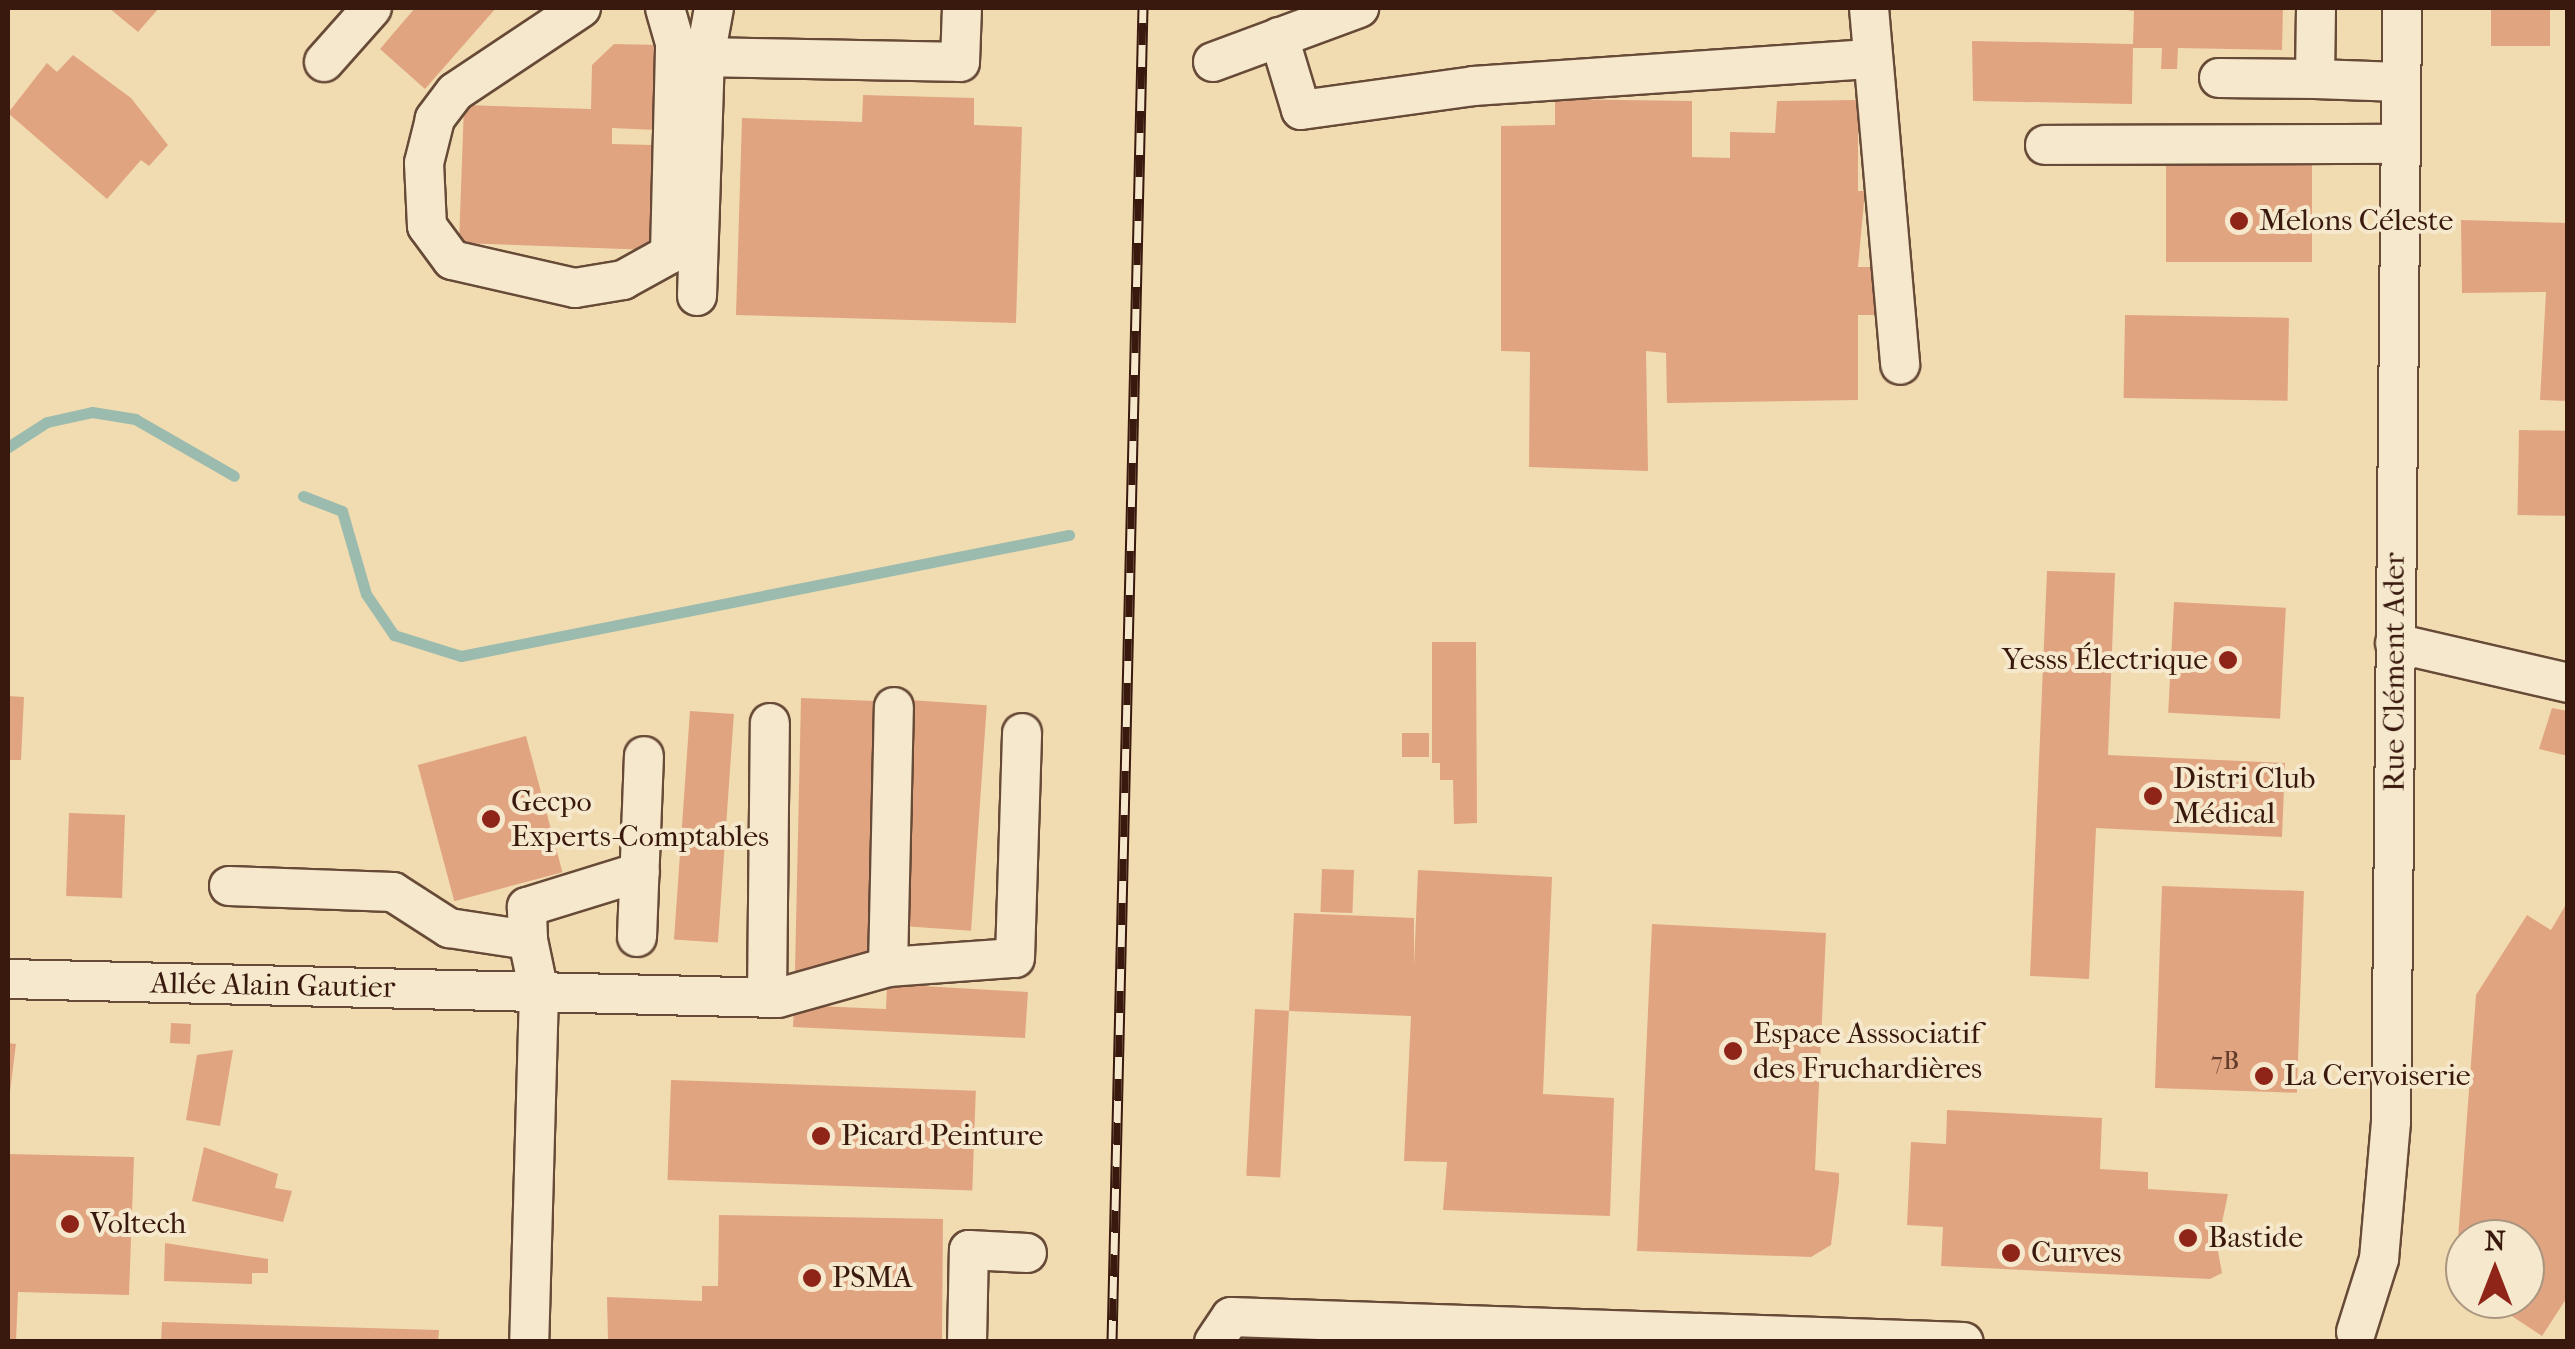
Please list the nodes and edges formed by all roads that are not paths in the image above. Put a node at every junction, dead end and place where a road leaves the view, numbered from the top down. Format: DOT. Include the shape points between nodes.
graph roads {
  1 [pos="372,8"];
  2 [pos="581,8"];
  3 [pos="665,8"];
  4 [pos="714,8"];
  5 [pos="962,8"];
  6 [pos="1359,8"];
  7 [pos="1869,8"];
  8 [pos="2316,8"];
  9 [pos="2402,8"];
  10 [pos="1279,37"];
  11 [pos="704,57"];
  12 [pos="1872,58"];
  13 [pos="324,62"];
  14 [pos="1213,62"];
  15 [pos="2219,78"];
  16 [pos="2315,80"];
  17 [pos="2400,82"];
  18 [pos="2400,144"];
  19 [pos="2045,145"];
  20 [pos="696,296"];
  21 [pos="1900,365"];
  22 [pos="2395,643"];
  23 [pos="2568,684"];
  24 [pos="894,707"];
  25 [pos="770,724"];
  26 [pos="1022,733"];
  27 [pos="644,756"];
  28 [pos="640,872"];
  29 [pos="229,886"];
  30 [pos="637,936"];
  31 [pos="528,940"];
  32 [pos="888,967"];
  33 [pos="8,980"];
  34 [pos="539,992"];
  35 [pos="772,998"];
  36 [pos="1027,1252"];
  37 [pos="1597,1335"];
  38 [pos="2353,1338"];
  39 [pos="529,1342"];
  40 [pos="967,1342"];
  41 [pos="1214,1342"];
  42 [pos="1964,1342"];
  1 -- 13 [label="street"];
  2 -- 3 [label="street" via="455,92 434,119 424,163 427,226 452,260 575,288 624,280 670,254 676,43"];
  4 -- 11 [label="street"];
  5 -- 11 [label="street" via="960,62"];
  6 -- 10 [label="street"];
  7 -- 12 [label="street"];
  8 -- 16 [label="street"];
  9 -- 17 [label="street, Rue Clément Ader"];
  10 -- 12 [label="street" via="1301,110 1474,86"];
  10 -- 14 [label="street"];
  11 -- 20 [label="street"];
  12 -- 21 [label="street"];
  15 -- 16 [label="street"];
  16 -- 17 [label="street"];
  17 -- 18 [label="street, Rue Clément Ader"];
  18 -- 19 [label="street"];
  18 -- 22 [label="street, Rue Clément Ader"];
  22 -- 23 [label="street"];
  22 -- 38 [label="street, Rue Clément Ader" via="2390,1122 2379,1258"];
  24 -- 32 [label="street"];
  25 -- 35 [label="street"];
  26 -- 32 [label="street, Allée Alain Gautier" via="1015,958"];
  27 -- 28 [label="street"];
  28 -- 30 [label="street"];
  28 -- 31 [label="street" via="527,906"];
  29 -- 31 [label="street" via="393,892 449,928"];
  31 -- 34 [label="street"];
  32 -- 35 [label="street, Allée Alain Gautier"];
  33 -- 34 [label="street, Allée Alain Gautier"];
  34 -- 35 [label="street, Allée Alain Gautier"];
  34 -- 39 [label="street"];
  36 -- 40 [label="street" via="969,1250"];
  37 -- 41 [label="street" via="1231,1317"];
  37 -- 42 [label="street"];
}
